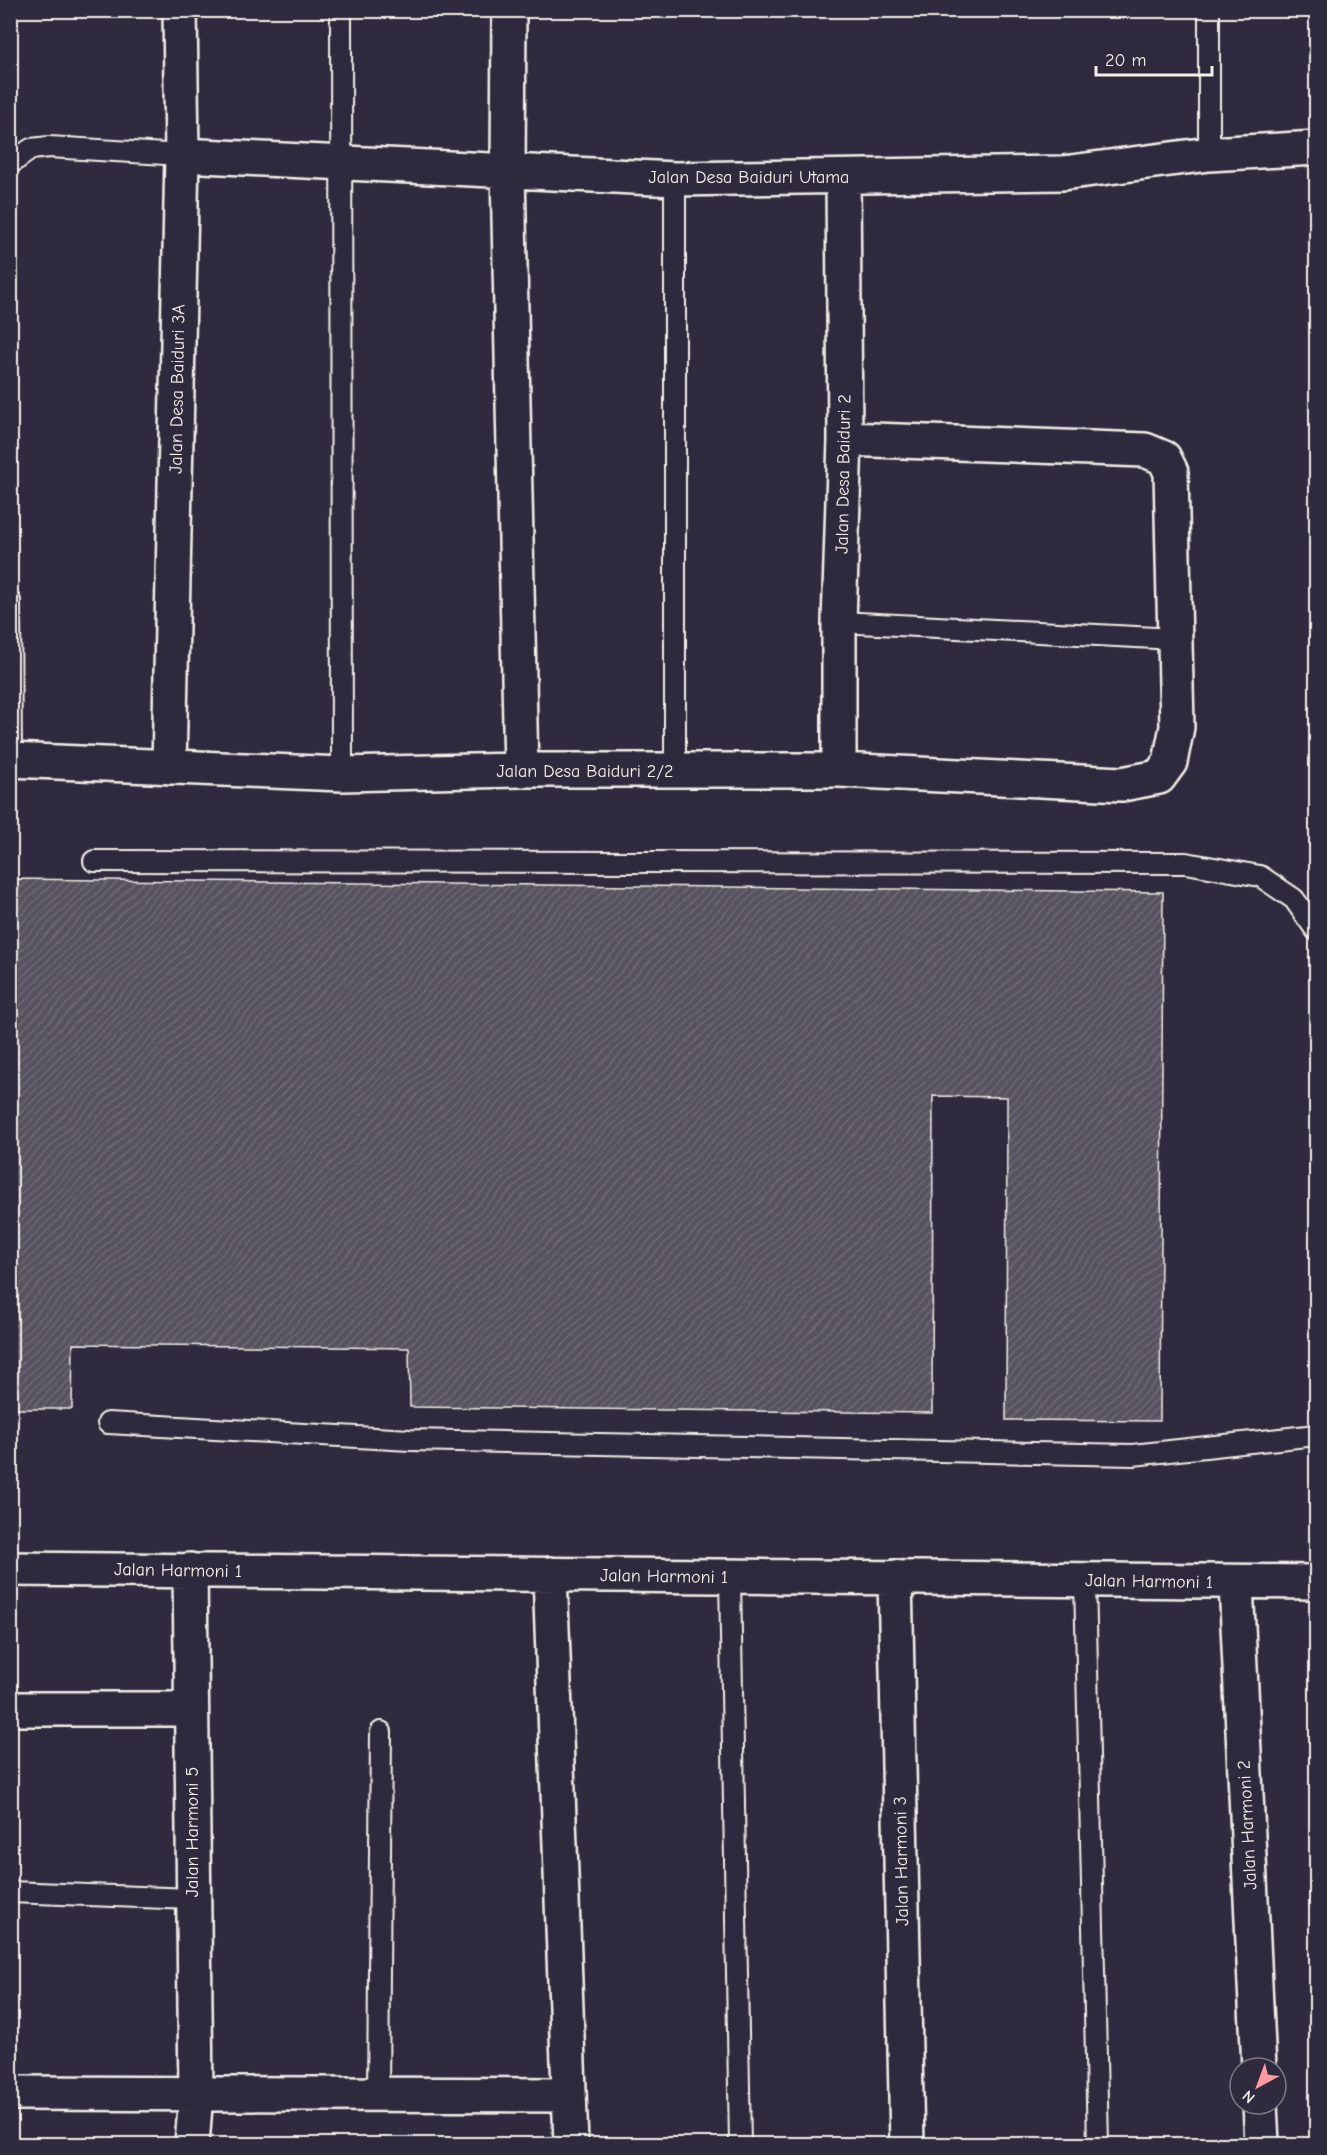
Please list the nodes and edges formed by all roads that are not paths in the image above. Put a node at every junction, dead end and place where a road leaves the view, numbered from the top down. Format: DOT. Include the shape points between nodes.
graph roads {
  1 [pos="180,10"];
  2 [pos="341,10"];
  3 [pos="508,10"];
  4 [pos="1209,10"];
  5 [pos="1317,148"];
  6 [pos="182,154"];
  7 [pos="1209,154"];
  8 [pos="10,164"];
  9 [pos="342,164"];
  10 [pos="508,172"];
  11 [pos="843,177"];
  12 [pos="675,179"];
  13 [pos="845,439"];
  14 [pos="10,601"];
  15 [pos="838,622"];
  16 [pos="1175,639"];
  17 [pos="11,760"];
  18 [pos="169,767"];
  19 [pos="521,770"];
  20 [pos="675,770"];
  21 [pos="839,770"];
  22 [pos="342,774"];
  23 [pos="94,861"];
  24 [pos="1317,930"];
  25 [pos="108,1423"];
  26 [pos="1317,1435"];
  27 [pos="10,1569"];
  28 [pos="190,1570"];
  29 [pos="550,1574"];
  30 [pos="895,1577"];
  31 [pos="730,1578"];
  32 [pos="1085,1580"];
  33 [pos="1317,1582"];
  34 [pos="1236,1583"];
  35 [pos="10,1708"];
  36 [pos="191,1709"];
  37 [pos="381,1732"];
  38 [pos="10,1892"];
  39 [pos="192,1899"];
  40 [pos="1258,2056"];
  41 [pos="10,2093"];
  42 [pos="196,2094"];
  43 [pos="378,2095"];
  44 [pos="568,2095"];
  45 [pos="1261,2116"];
  46 [pos="192,2145"];
  47 [pos="571,2145"];
  48 [pos="740,2145"];
  49 [pos="907,2145"];
  50 [pos="1098,2145"];
  51 [pos="1262,2145"];
  1 -- 6 [label="street, Jalan Desa Baiduri 3A"];
  2 -- 9 [label="lane"];
  3 -- 10 [label="street"];
  4 -- 7 [label="lane"];
  5 -- 7 [label="street, Jalan Desa Baiduri Utama"];
  6 -- 8 [label="lane" via="49,147 31,149"];
  6 -- 9 [label="street, Jalan Desa Baiduri Utama"];
  6 -- 18 [label="street, Jalan Desa Baiduri 3A"];
  7 -- 11 [label="street, Jalan Desa Baiduri Utama" via="1063,172"];
  9 -- 10 [label="street, Jalan Desa Baiduri Utama"];
  9 -- 22 [label="lane"];
  10 -- 12 [label="street, Jalan Desa Baiduri Utama"];
  10 -- 19 [label="street"];
  11 -- 12 [label="street, Jalan Desa Baiduri Utama"];
  11 -- 13 [label="street, Jalan Desa Baiduri 2"];
  12 -- 20 [label="lane"];
  13 -- 15 [label="street, Jalan Desa Baiduri 2"];
  13 -- 16 [label="street" via="1145,450 1164,458 1171,472"];
  14 -- 17 [label="lane"];
  15 -- 16 [label="lane"];
  15 -- 21 [label="street, Jalan Desa Baiduri 2"];
  16 -- 21 [label="street, Jalan Desa Baiduri 2/2" via="1177,727 1170,762 1159,777 1122,784"];
  17 -- 18 [label="street, Jalan Desa Baiduri 2/2"];
  18 -- 22 [label="street, Jalan Desa Baiduri 2/2"];
  19 -- 20 [label="street, Jalan Desa Baiduri 2/2"];
  19 -- 22 [label="street, Jalan Desa Baiduri 2/2"];
  20 -- 21 [label="street, Jalan Desa Baiduri 2/2"];
  23 -- 24 [label="lane" via="1186,863 1260,876 1294,899"];
  25 -- 26 [label="lane" via="410,1440 1133,1455"];
  27 -- 28 [label="street, Jalan Harmoni 1"];
  28 -- 29 [label="street, Jalan Harmoni 1"];
  28 -- 36 [label="street, Jalan Harmoni 5"];
  29 -- 31 [label="street, Jalan Harmoni 1"];
  29 -- 44 [label="street"];
  30 -- 31 [label="street, Jalan Harmoni 1"];
  30 -- 32 [label="street, Jalan Harmoni 1"];
  30 -- 49 [label="street, Jalan Harmoni 3"];
  31 -- 48 [label="lane"];
  32 -- 34 [label="street, Jalan Harmoni 1"];
  32 -- 50 [label="lane"];
  33 -- 34 [label="street, Jalan Harmoni 1"];
  34 -- 40 [label="street, Jalan Harmoni 2"];
  35 -- 36 [label="street"];
  36 -- 39 [label="street, Jalan Harmoni 5"];
  37 -- 43 [label="lane"];
  38 -- 39 [label="lane"];
  39 -- 42 [label="street, Jalan Harmoni 5"];
  41 -- 42 [label="street"];
  42 -- 43 [label="street"];
  42 -- 46 [label="street, Jalan Harmoni 5"];
  43 -- 44 [label="street"];
  44 -- 47 [label="street"];
  45 -- 51 [label="street"];
}
